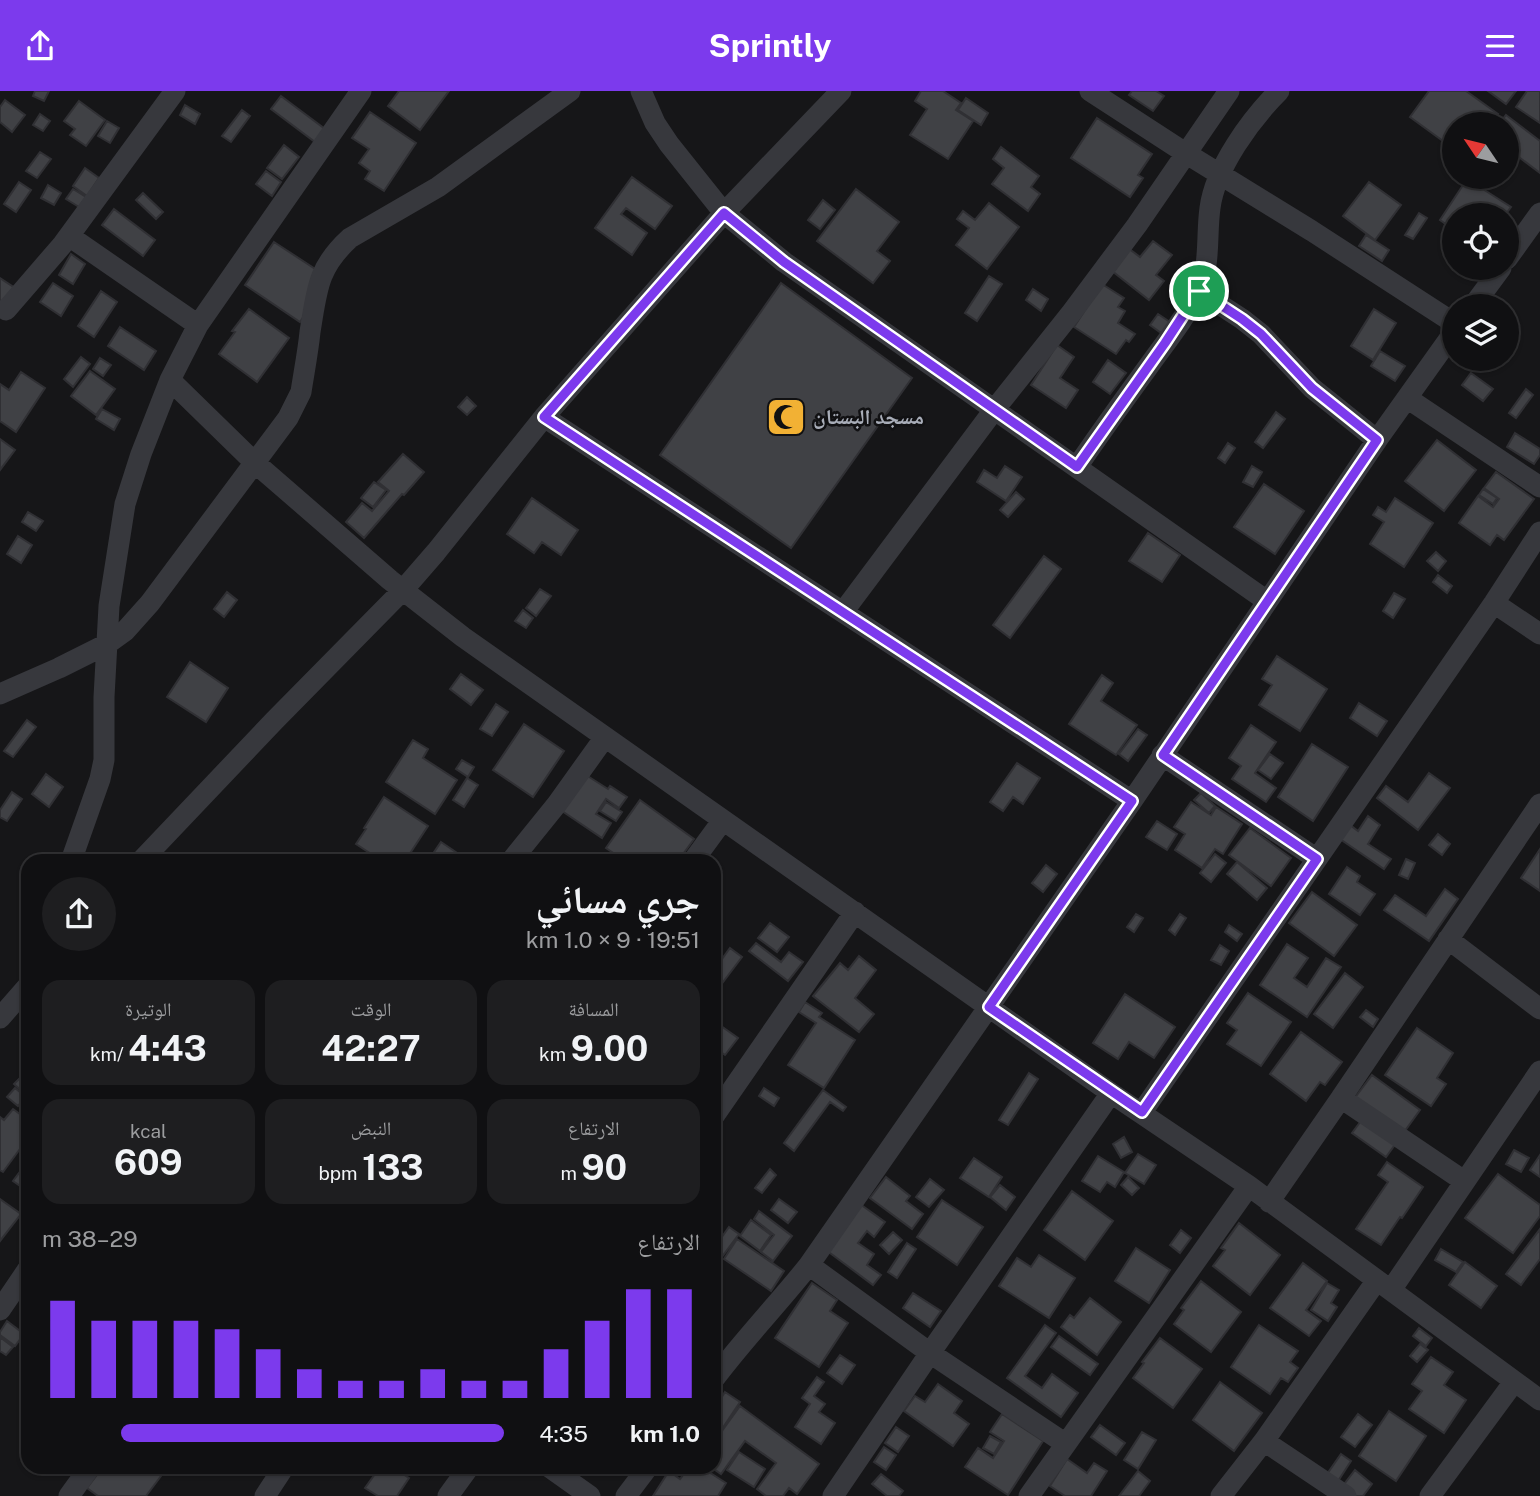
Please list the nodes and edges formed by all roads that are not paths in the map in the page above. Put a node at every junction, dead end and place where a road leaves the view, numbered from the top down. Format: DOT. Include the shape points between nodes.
graph roads {
  1 [pos="175,91"];
  2 [pos="360,91"];
  3 [pos="570,91"];
  4 [pos="641,91"];
  5 [pos="841,91"];
  6 [pos="1090,91"];
  7 [pos="1229,91"];
  8 [pos="1279,91"];
  9 [pos="1187,154"];
  10 [pos="1221,174"];
  11 [pos="724,213"];
  12 [pos="1540,213"];
  13 [pos="69,236"];
  14 [pos="1519,242"];
  15 [pos="1199,291"];
  16 [pos="2,311"];
  17 [pos="1442,315"];
  18 [pos="198,325"];
  19 [pos="1442,349"];
  20 [pos="170,380"];
  21 [pos="1407,397"];
  22 [pos="994,410"];
  23 [pos="544,417"];
  24 [pos="1377,440"];
  25 [pos="254,461"];
  26 [pos="1077,467"];
  27 [pos="1540,487"];
  28 [pos="1540,532"];
  29 [pos="403,590"];
  30 [pos="1267,601"];
  31 [pos="1494,603"];
  32 [pos="843,612"];
  33 [pos="1540,634"];
  34 [pos="107,644"];
  35 [pos="0,694"];
  36 [pos="606,737"];
  37 [pos="1163,755"];
  38 [pos="1132,801"];
  39 [pos="1540,804"];
  40 [pos="723,820"];
  41 [pos="73,854"];
  42 [pos="148,854"];
  43 [pos="517,854"];
  44 [pos="698,854"];
  45 [pos="1317,859"];
  46 [pos="855,912"];
  47 [pos="1448,939"];
  48 [pos="21,994"];
  49 [pos="989,1007"];
  50 [pos="1540,1009"];
  51 [pos="0,1018"];
  52 [pos="1539,1074"];
  53 [pos="1111,1093"];
  54 [pos="1341,1098"];
  55 [pos="721,1106"];
  56 [pos="1142,1112"];
  57 [pos="1464,1181"];
  58 [pos="1249,1186"];
  59 [pos="1269,1202"];
  60 [pos="809,1265"];
  61 [pos="21,1277"];
  62 [pos="1384,1285"];
  63 [pos="4,1295"];
  64 [pos="930,1353"];
  65 [pos="721,1364"];
  66 [pos="1514,1382"];
  67 [pos="1537,1392"];
  68 [pos="1264,1441"];
  69 [pos="1066,1444"];
  70 [pos="85,1474"];
  71 [pos="279,1474"];
  72 [pos="464,1474"];
  73 [pos="559,1474"];
  74 [pos="643,1474"];
  75 [pos="69,1496"];
  76 [pos="265,1496"];
  77 [pos="448,1496"];
  78 [pos="590,1496"];
  79 [pos="626,1496"];
  80 [pos="833,1496"];
  81 [pos="1029,1496"];
  82 [pos="1221,1496"];
  83 [pos="1346,1496"];
  84 [pos="1430,1496"];
  1 -- 13 [label="street"];
  2 -- 18 [label="street"];
  3 -- 25 [label="street" via="438,187 350,237 332,256 315,294 301,392 288,418"];
  4 -- 11 [label="street" via="669,144"];
  5 -- 11 [label="street"];
  6 -- 9 [label="street"];
  7 -- 9 [label="street"];
  8 -- 10 [label="street" via="1238,142"];
  9 -- 10 [label="street"];
  9 -- 22 [label="street"];
  10 -- 15 [label="street" via="1213,191 1207,262"];
  10 -- 17 [label="street"];
  11 -- 22 [label="street" via="784,262"];
  11 -- 23 [label="street"];
  12 -- 14 [label="street"];
  13 -- 16 [label="street"];
  13 -- 18 [label="street"];
  15 -- 24 [label="street" via="1261,334 1312,388"];
  15 -- 26 [label="street"];
  18 -- 20 [label="street"];
  19 -- 21 [label="street"];
  20 -- 25 [label="street"];
  20 -- 34 [label="street" via="125,504"];
  21 -- 24 [label="street"];
  21 -- 27 [label="street"];
  22 -- 26 [label="street"];
  22 -- 32 [label="street"];
  23 -- 29 [label="street"];
  23 -- 32 [label="street"];
  24 -- 30 [label="street"];
  25 -- 29 [label="street"];
  25 -- 34 [label="street" via="150,603"];
  26 -- 30 [label="street"];
  28 -- 31 [label="street"];
  29 -- 36 [label="street"];
  29 -- 42 [label="street"];
  30 -- 37 [label="street"];
  31 -- 33 [label="street"];
  31 -- 45 [label="street"];
  32 -- 38 [label="street"];
  34 -- 35 [label="street"];
  34 -- 41 [label="street" via="104,760"];
  36 -- 40 [label="street"];
  36 -- 43 [label="street"];
  37 -- 38 [label="street"];
  37 -- 45 [label="street"];
  38 -- 49 [label="street"];
  39 -- 47 [label="street"];
  40 -- 44 [label="street"];
  40 -- 46 [label="street"];
  45 -- 56 [label="street"];
  46 -- 49 [label="street"];
  46 -- 55 [label="street"];
  47 -- 50 [label="street"];
  47 -- 54 [label="street"];
  48 -- 51 [label="street"];
  49 -- 53 [label="street"];
  49 -- 60 [label="street"];
  52 -- 57 [label="street"];
  53 -- 56 [label="street"];
  53 -- 64 [label="street"];
  54 -- 57 [label="street"];
  54 -- 59 [label="street"];
  56 -- 58 [label="street"];
  57 -- 62 [label="street"];
  58 -- 59 [label="street"];
  58 -- 69 [label="street"];
  59 -- 62 [label="street"];
  60 -- 64 [label="street"];
  60 -- 65 [label="street"];
  61 -- 63 [label="street"];
  62 -- 66 [label="street"];
  62 -- 68 [label="street"];
  64 -- 69 [label="street"];
  64 -- 80 [label="street"];
  66 -- 67 [label="street"];
  66 -- 84 [label="street"];
  68 -- 82 [label="street"];
  68 -- 83 [label="street"];
  69 -- 81 [label="street"];
  70 -- 75 [label="street"];
  71 -- 76 [label="street"];
  72 -- 77 [label="street"];
  73 -- 78 [label="street"];
  74 -- 79 [label="street"];
}
